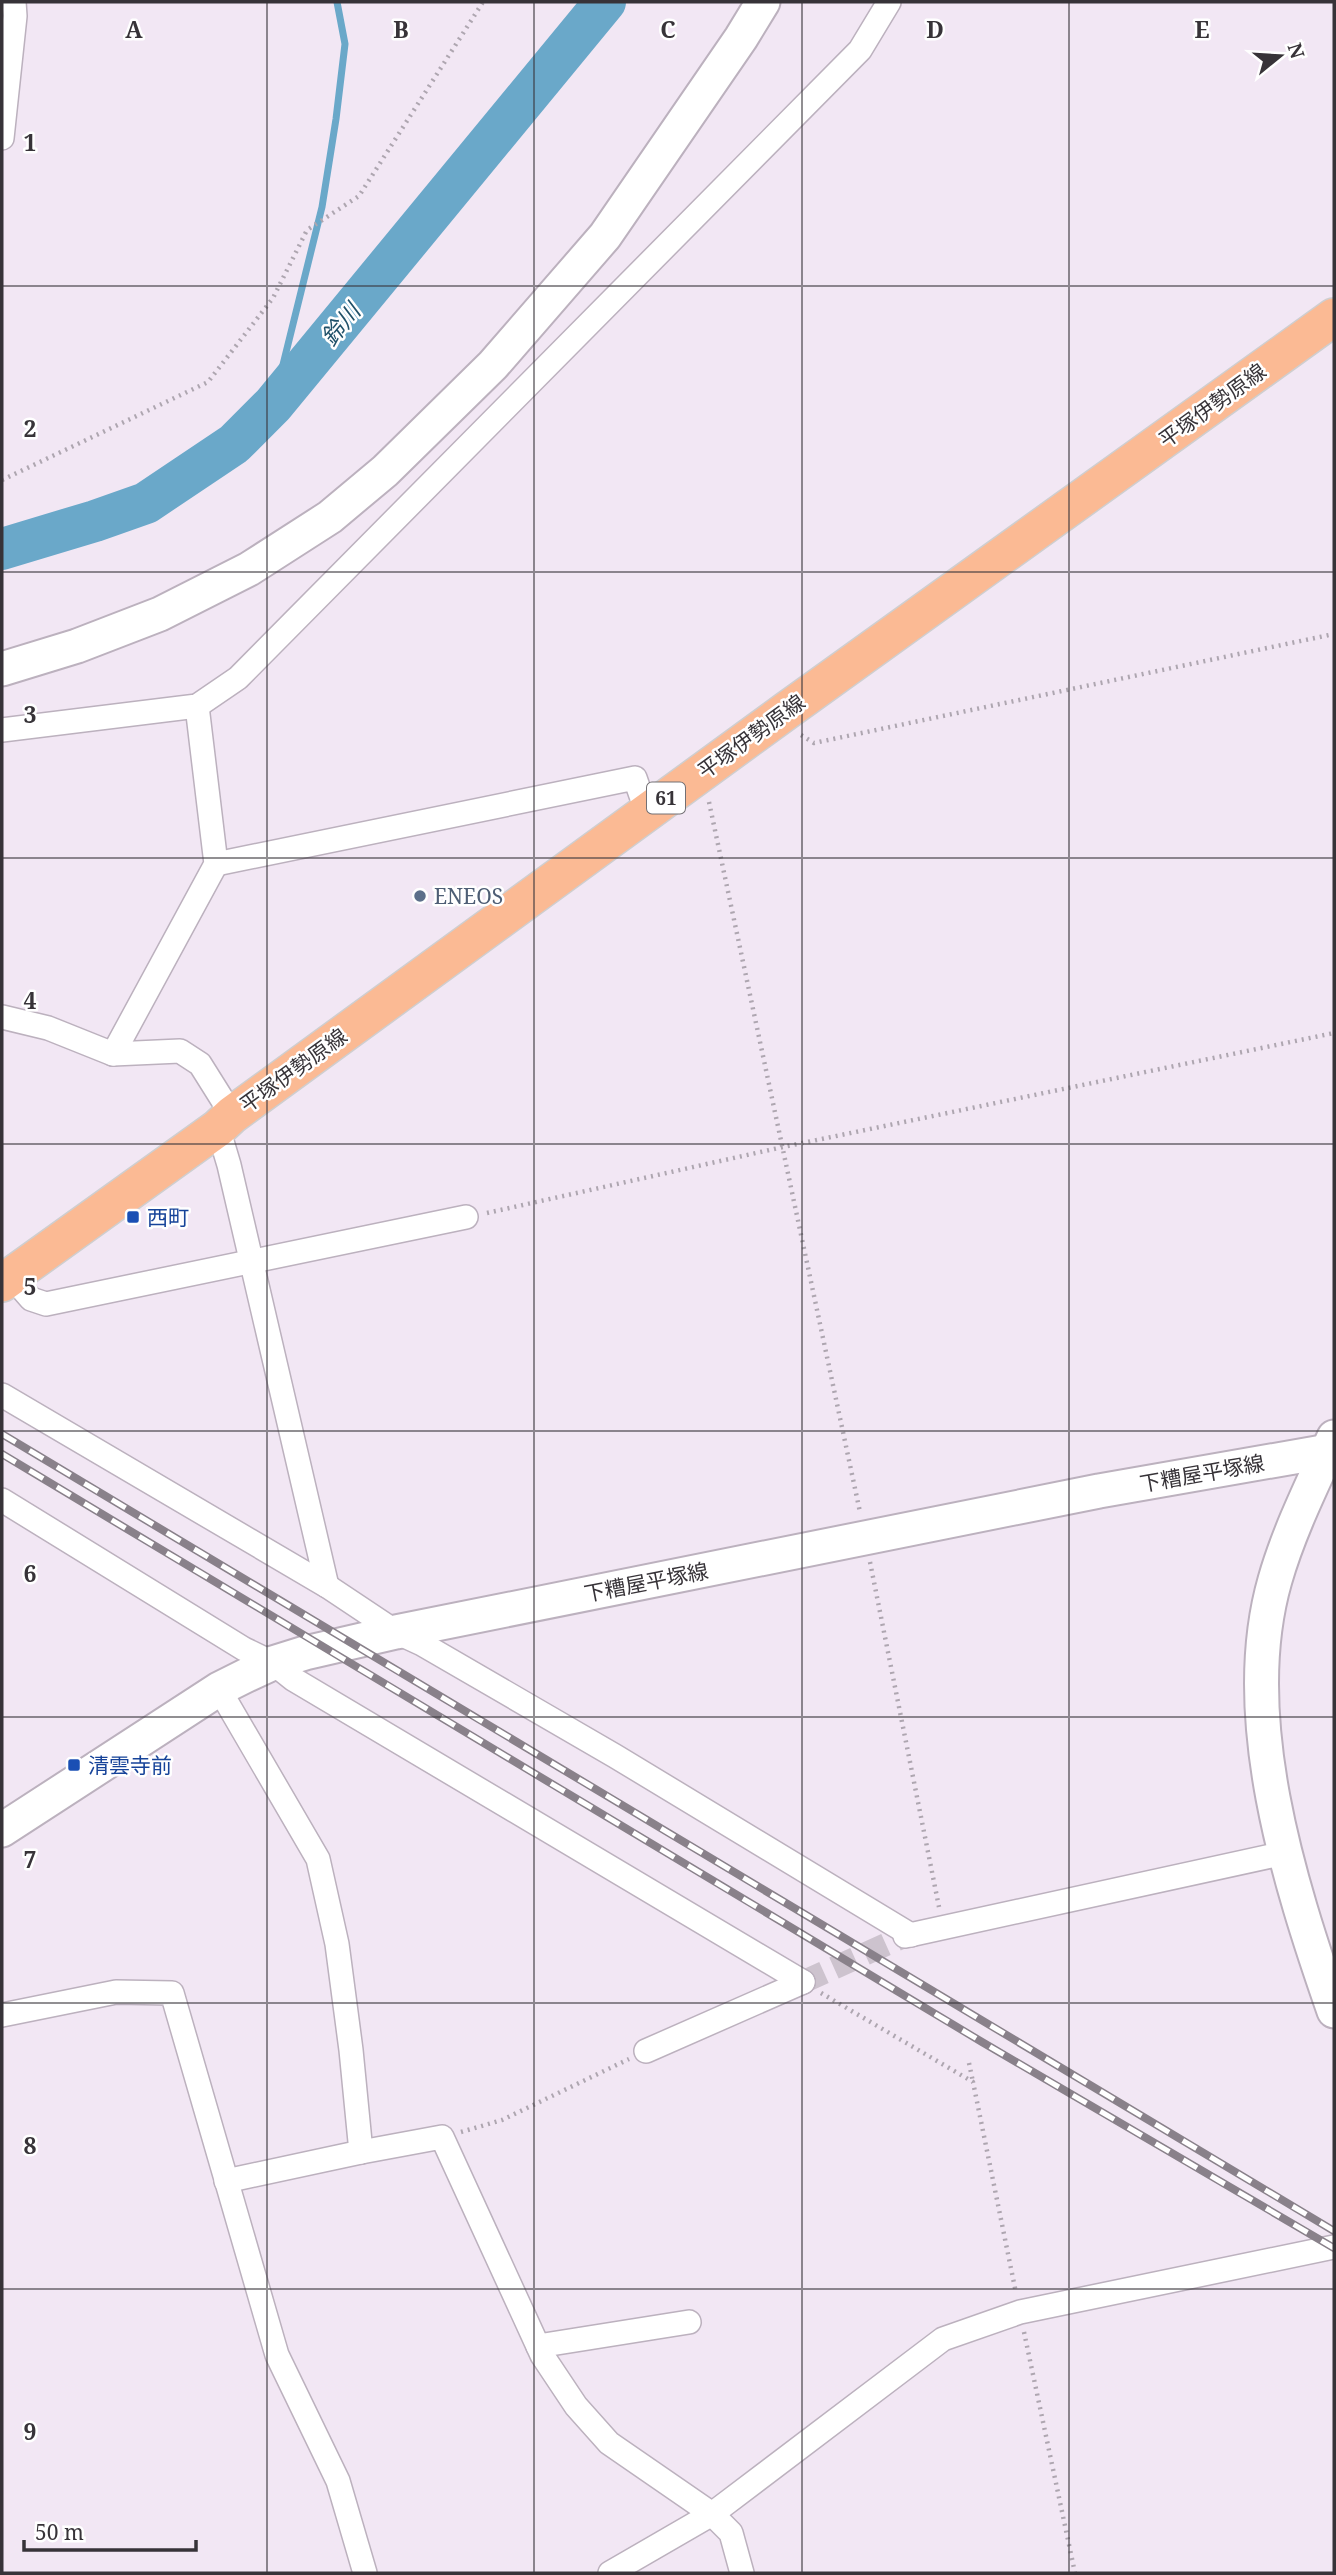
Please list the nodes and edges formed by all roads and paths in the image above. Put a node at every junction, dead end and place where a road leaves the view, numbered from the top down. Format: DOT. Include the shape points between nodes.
graph roads {
  1 [pos="14,2"];
  2 [pos="483,2"];
  3 [pos="763,2"];
  4 [pos="889,2"];
  5 [pos="2,138"];
  6 [pos="1334,317"];
  7 [pos="2,480"];
  8 [pos="1334,634"];
  9 [pos="2,669"];
  10 [pos="197,706"];
  11 [pos="786,711"];
  12 [pos="2,730"];
  13 [pos="694,777"];
  14 [pos="647,813"];
  15 [pos="216,864"];
  16 [pos="2,1017"];
  17 [pos="1334,1033"];
  18 [pos="113,1054"];
  19 [pos="225,1121"];
  20 [pos="783,1147"];
  21 [pos="466,1217"];
  22 [pos="250,1262"];
  23 [pos="6,1279"];
  24 [pos="2,1395"];
  25 [pos="1332,1446"];
  26 [pos="2,1500"];
  27 [pos="865,1537"];
  28 [pos="327,1586"];
  29 [pos="396,1632"];
  30 [pos="273,1663"];
  31 [pos="219,1689"];
  32 [pos="2,1830"];
  33 [pos="1285,1853"];
  34 [pos="943,1927"];
  35 [pos="803,1982"];
  36 [pos="1334,2011"];
  37 [pos="2,2015"];
  38 [pos="646,2051"];
  39 [pos="969,2063"];
  40 [pos="973,2082"];
  41 [pos="442,2137"];
  42 [pos="361,2152"];
  43 [pos="226,2181"];
  44 [pos="1334,2247"];
  45 [pos="1020,2312"];
  46 [pos="689,2322"];
  47 [pos="538,2346"];
  48 [pos="712,2514"];
  49 [pos="365,2573"];
  50 [pos="610,2573"];
  51 [pos="742,2573"];
  52 [pos="1075,2573"];
  1 -- 5 [label="street"];
  2 -- 7 [label="path" via="359,196 307,230 272,298 208,382"];
  3 -- 9 [label="street" via="605,236 493,365 386,471 330,517 249,569 160,614"];
  4 -- 10 [label="street" via="860,50 806,105 238,678"];
  6 -- 11 [label="main road, 平塚伊勢原線 / 61"];
  8 -- 11 [label="path" via="814,743 802,736"];
  10 -- 12 [label="street"];
  10 -- 15 [label="street"];
  11 -- 13 [label="main road, 平塚伊勢原線 / 61"];
  13 -- 14 [label="main road, 平塚伊勢原線 / 61"];
  13 -- 20 [label="path" via="709,799"];
  14 -- 15 [label="street" via="635,778"];
  14 -- 19 [label="main road, 平塚伊勢原線 / 61"];
  15 -- 18 [label="street"];
  16 -- 18 [label="street" via="48,1028"];
  17 -- 20 [label="path"];
  18 -- 19 [label="street" via="180,1051 200,1064"];
  19 -- 22 [label="street" via="229,1165"];
  19 -- 23 [label="main road, 平塚伊勢原線 / 61"];
  20 -- 21 [label="path"];
  20 -- 27 [label="path"];
  21 -- 22 [label="street"];
  22 -- 23 [label="street" via="47,1304 31,1299"];
  22 -- 28 [label="street"];
  24 -- 28 [label="street"];
  25 -- 27 [label="street, 下糟屋平塚線"];
  25 -- 33 [label="street" via="1275,1580 1262,1644 1266,1754"];
  26 -- 30 [label="street"];
  27 -- 29 [label="street, 下糟屋平塚線"];
  27 -- 34 [label="path"];
  28 -- 29 [label="street"];
  29 -- 30 [label="street, 下糟屋平塚線"];
  29 -- 34 [label="street" via="615,1756 908,1936"];
  30 -- 31 [label="street, 下糟屋平塚線"];
  30 -- 35 [label="street"];
  31 -- 32 [label="street, 下糟屋平塚線"];
  31 -- 42 [label="street" via="318,1859 337,1944"];
  33 -- 34 [label="street"];
  33 -- 36 [label="street"];
  35 -- 38 [label="street"];
  35 -- 40 [label="path"];
  37 -- 43 [label="street" via="116,1992 172,1993"];
  38 -- 41 [label="path" via="502,2120"];
  39 -- 40 [label="path"];
  40 -- 45 [label="path"];
  41 -- 42 [label="street"];
  41 -- 47 [label="street"];
  42 -- 43 [label="street"];
  43 -- 49 [label="street" via="276,2355 338,2481"];
  44 -- 45 [label="street"];
  45 -- 48 [label="street" via="943,2339"];
  45 -- 52 [label="path"];
  46 -- 47 [label="street"];
  47 -- 48 [label="street" via="576,2406 609,2443"];
  48 -- 50 [label="street"];
  48 -- 51 [label="street" via="731,2533"];
}
